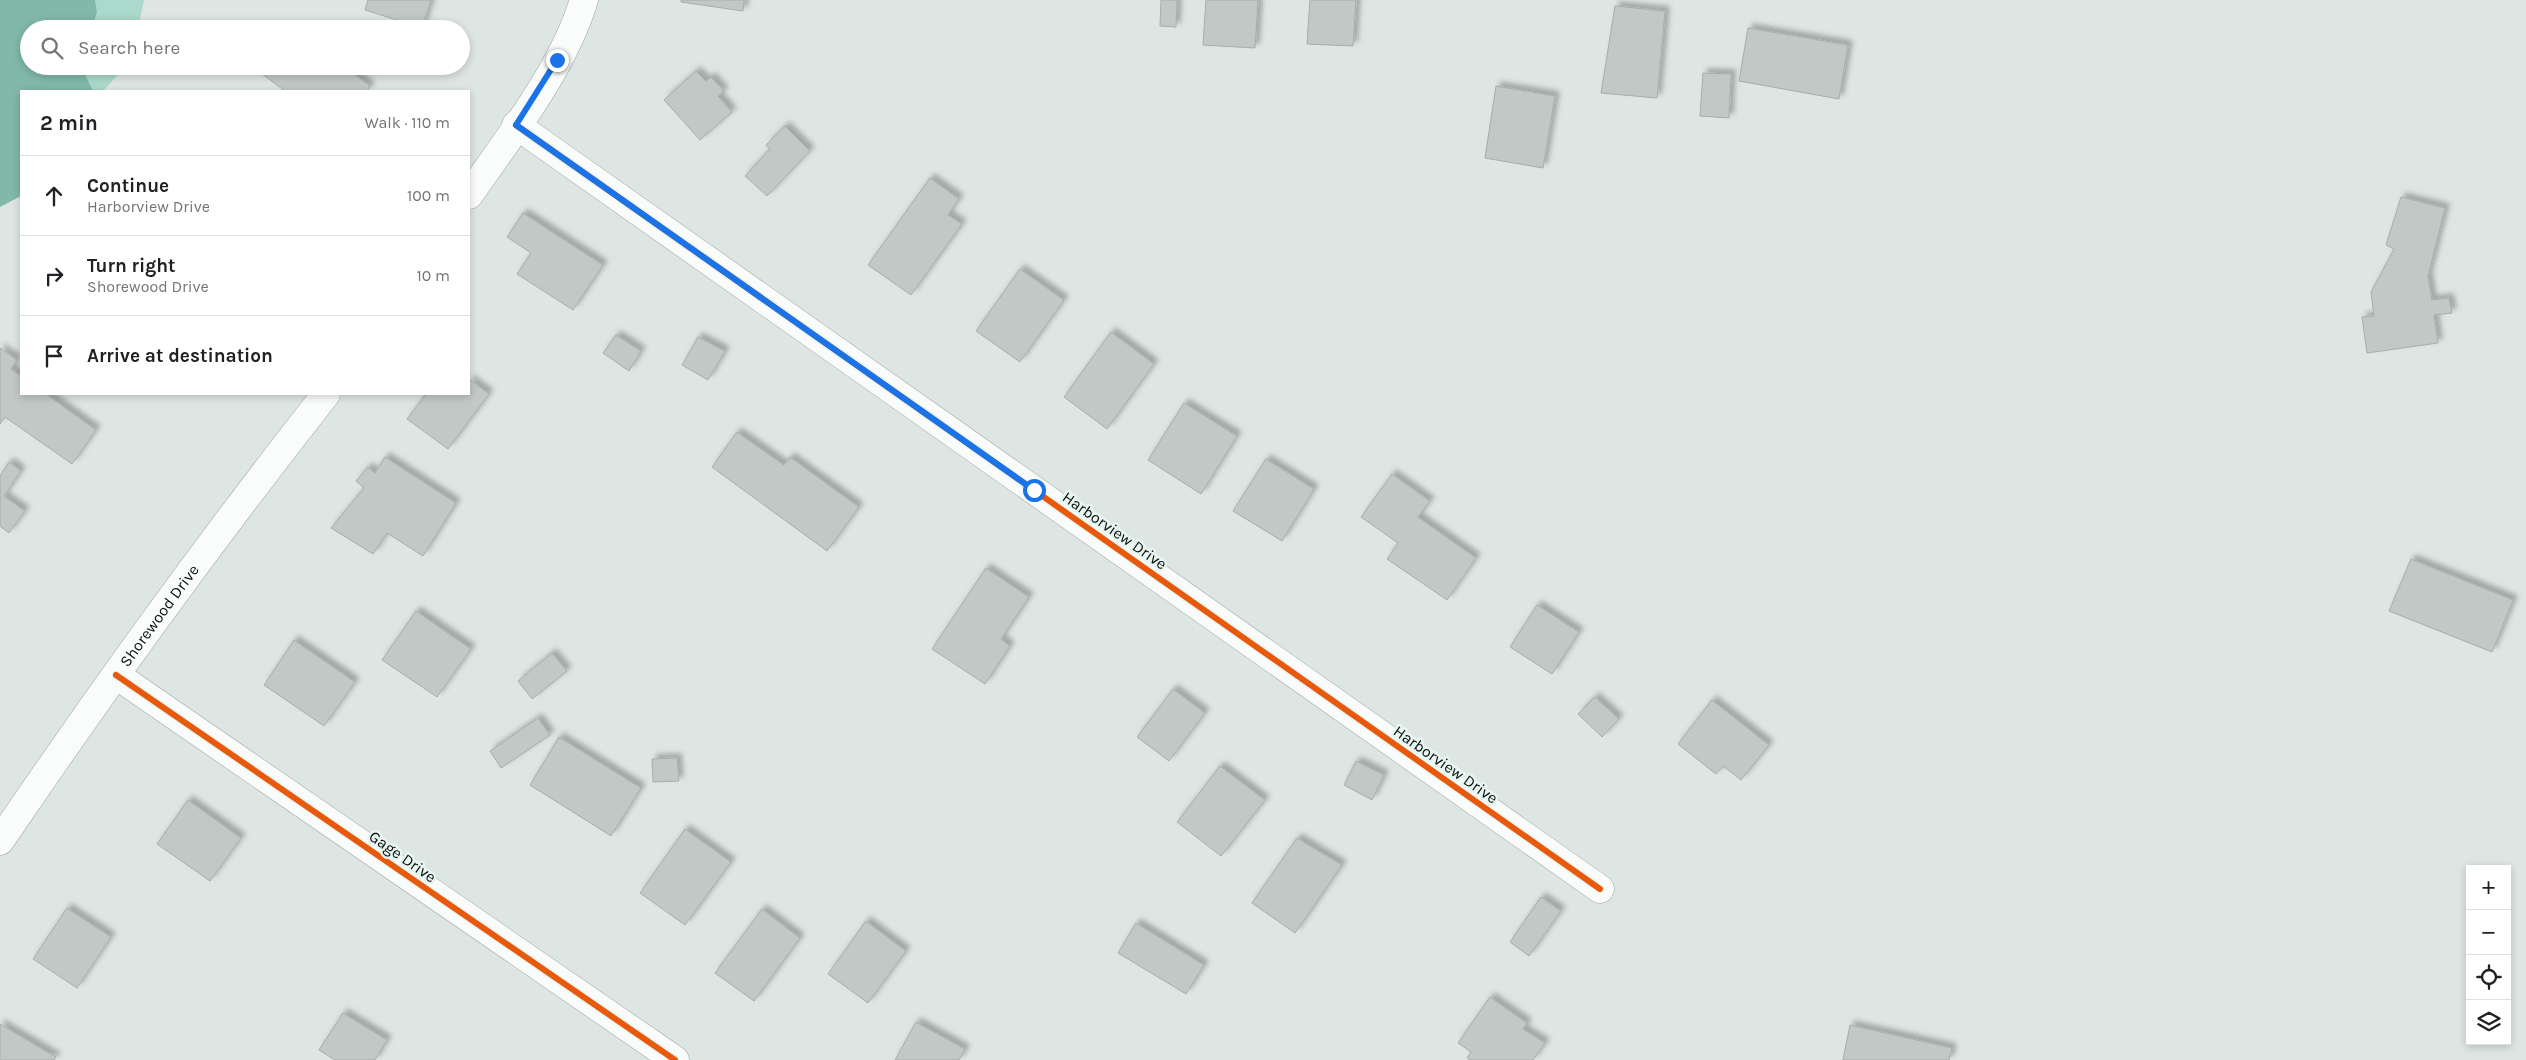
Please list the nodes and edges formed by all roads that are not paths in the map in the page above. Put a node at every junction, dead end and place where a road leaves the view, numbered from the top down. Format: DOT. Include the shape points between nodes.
graph roads {
  1 [pos="584,0"];
  2 [pos="516,125"];
  3 [pos="470,194"];
  4 [pos="325,395"];
  5 [pos="116,675"];
  6 [pos="0,841"];
  7 [pos="1600,889"];
  8 [pos="675,1060"];
  1 -- 2 [label="street" via="575,29"];
  2 -- 3 [label="street"];
  2 -- 7 [label="street, Harborview Drive"];
  4 -- 5 [label="street, Shorewood Drive"];
  5 -- 6 [label="street, Shorewood Drive"];
  5 -- 8 [label="street, Gage Drive"];
}
